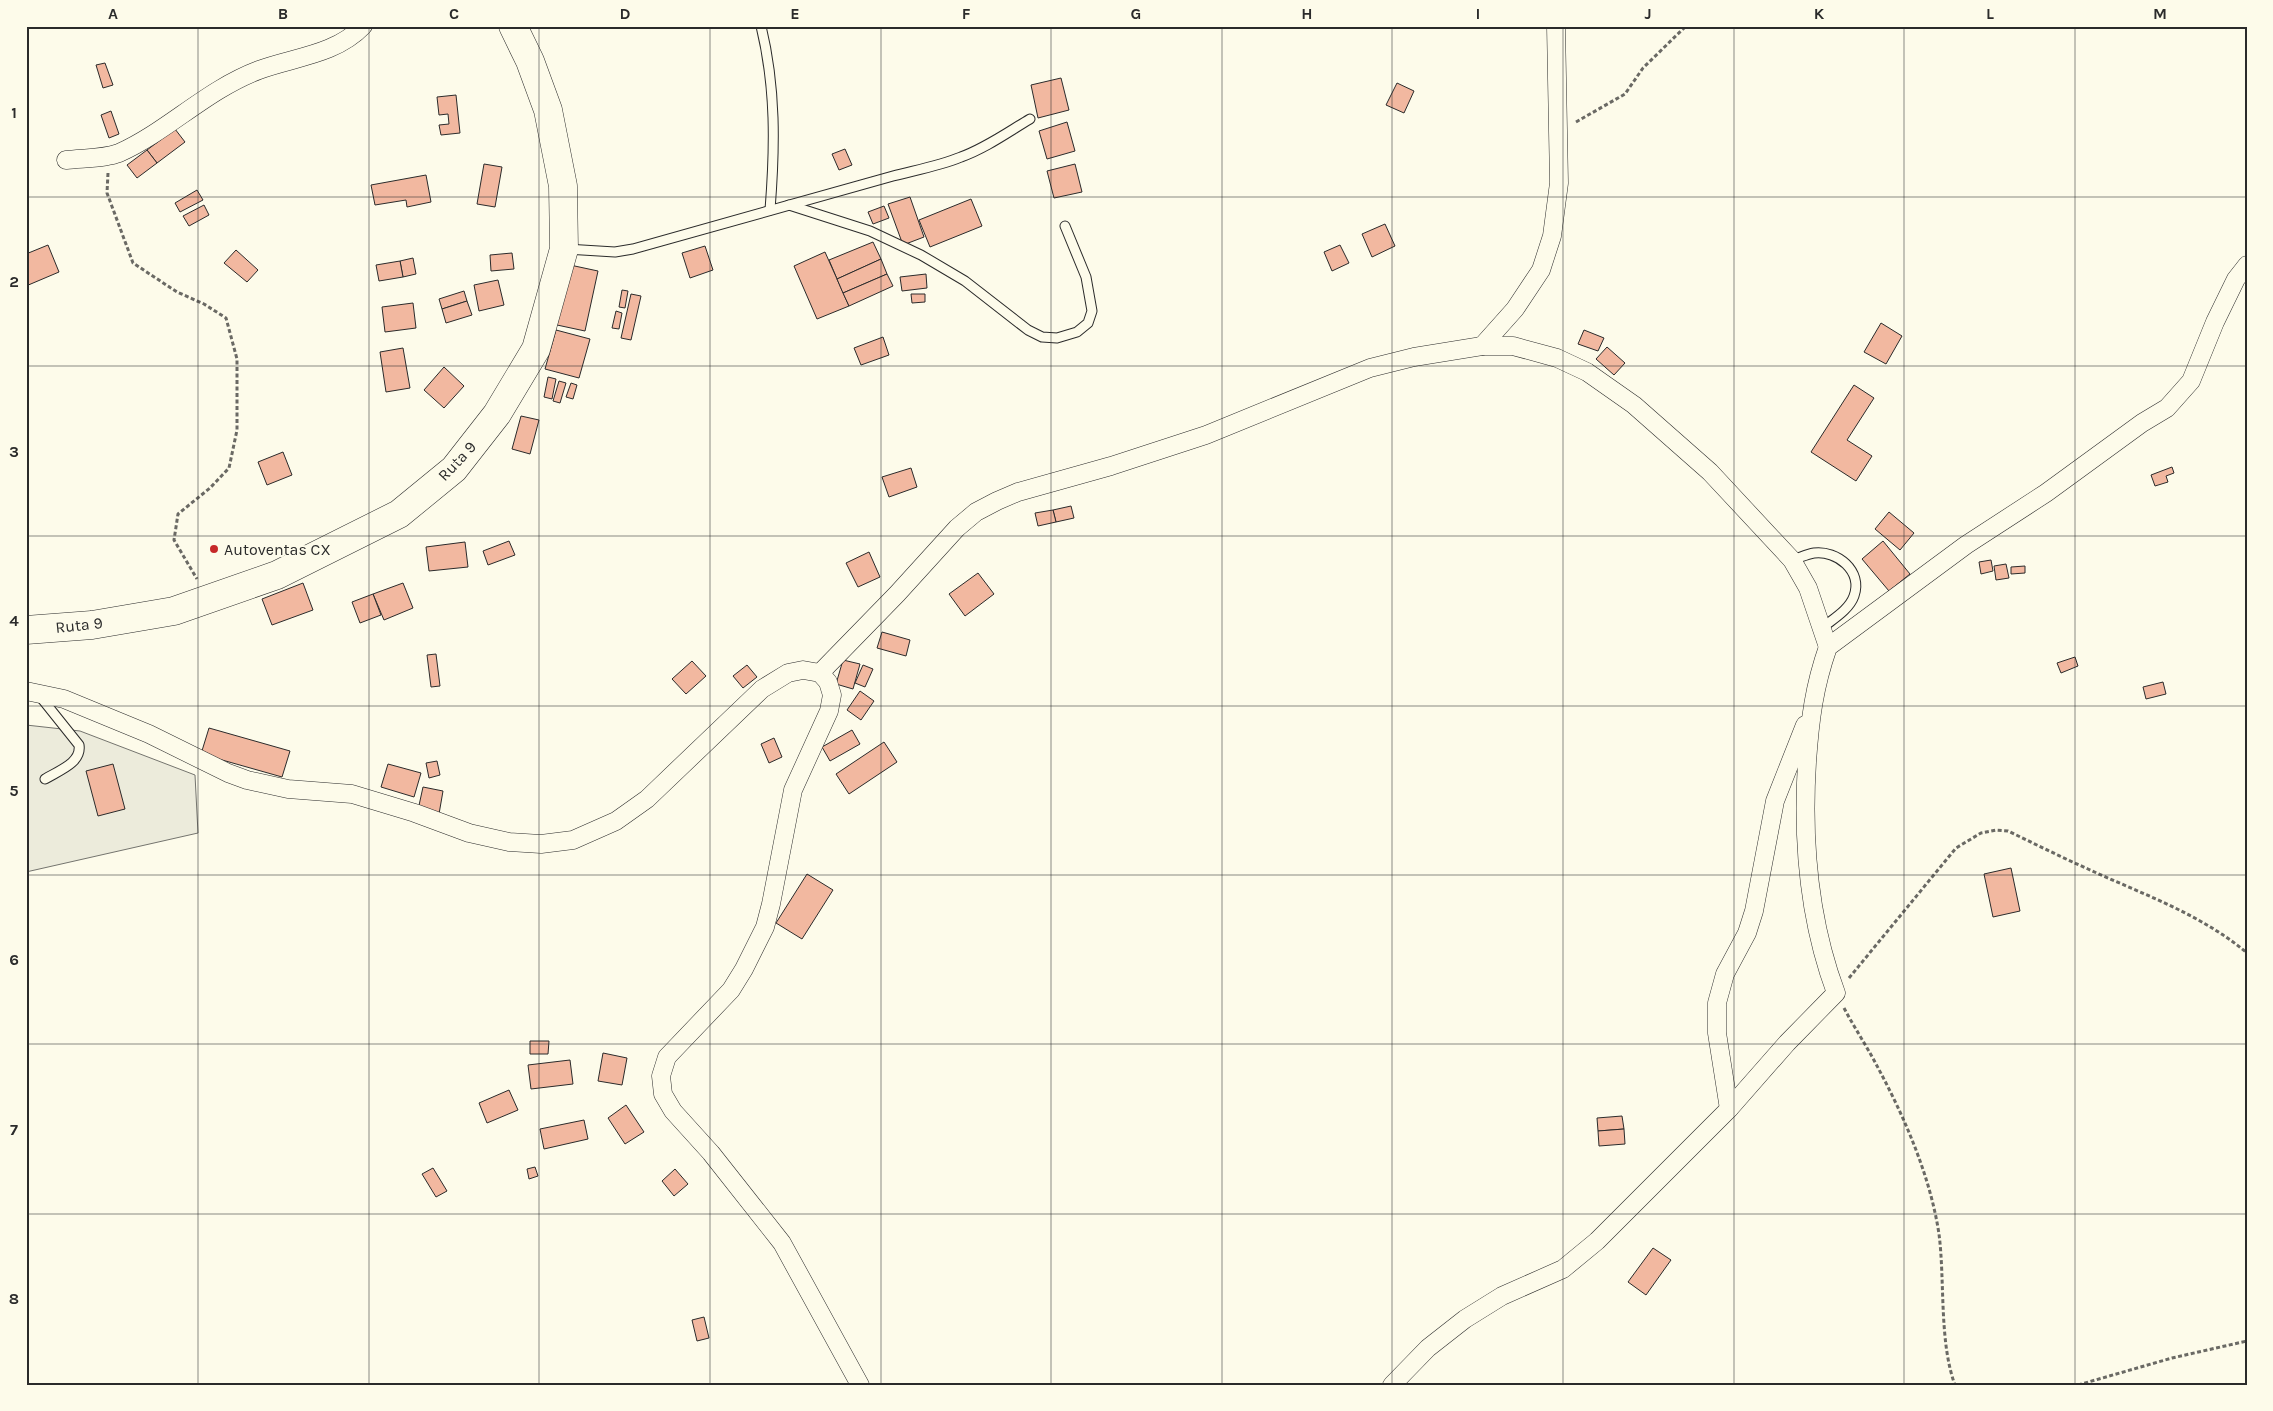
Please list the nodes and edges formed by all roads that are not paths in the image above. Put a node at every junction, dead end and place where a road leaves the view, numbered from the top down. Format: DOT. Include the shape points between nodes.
graph roads {
  1 [pos="363,26"];
  2 [pos="513,26"];
  3 [pos="761,26"];
  4 [pos="1556,26"];
  5 [pos="1030,119"];
  6 [pos="66,160"];
  7 [pos="789,205"];
  8 [pos="770,210"];
  9 [pos="1065,226"];
  10 [pos="564,249"];
  11 [pos="2247,265"];
  12 [pos="1482,346"];
  13 [pos="1792,560"];
  14 [pos="1822,628"];
  15 [pos="26,630"];
  16 [pos="1828,647"];
  17 [pos="820,672"];
  18 [pos="32,692"];
  19 [pos="1811,708"];
  20 [pos="45,779"];
  21 [pos="1729,1109"];
  22 [pos="860,1385"];
  23 [pos="1392,1385"];
  1 -- 6 [label="street" via="316,54 261,69 225,85 118,153"];
  2 -- 10 [label="main road, Ruta 9" via="548,110 563,186"];
  3 -- 8 [label="lane" via="769,57 774,100 775,149"];
  4 -- 12 [label="street" via="1560,183 1552,236 1541,270 1515,309"];
  5 -- 7 [label="lane" via="962,157"];
  7 -- 8 [label="lane"];
  7 -- 9 [label="lane" via="870,231 921,255 965,282 1042,338 1057,338 1077,332 1088,323 1092,311 1086,278"];
  8 -- 10 [label="lane" via="633,249 615,252"];
  10 -- 15 [label="main road, Ruta 9" via="536,348 497,414 454,469 400,514 277,575 174,611 92,625"];
  11 -- 16 [label="street" via="2236,278 2191,381 2167,408 2142,422 2046,493 1966,545"];
  12 -- 13 [label="street" via="1513,346 1557,358 1587,372 1634,405 1710,472"];
  12 -- 17 [label="street" via="1370,368 1206,435 997,501 976,512 957,528"];
  13 -- 14 [label="street" via="1808,588"];
  13 -- 14 [label="lane" via="1814,553 1829,553 1841,559 1852,571 1856,584 1854,597"];
  14 -- 16 [label="street"];
  16 -- 19 [label="street"];
  17 -- 18 [label="street" via="803,670 788,673 762,689 647,799 616,821 573,840 541,844 509,842 469,833 360,796 288,789 247,780 149,734 73,703"];
  17 -- 22 [label="street" via="832,695 829,711 793,790 765,926 740,976 667,1057 662,1076 663,1094 673,1111 711,1153 782,1243"];
  18 -- 20 [label="lane" via="79,746 77,760"];
  19 -- 21 [label="street" via="1775,801 1754,911 1725,974 1717,1003 1717,1033"];
  19 -- 21 [label="street" via="1804,818 1808,880 1818,938 1836,993"];
  21 -- 23 [label="street" via="1597,1242 1563,1269 1502,1296 1465,1319 1428,1348"];
}
